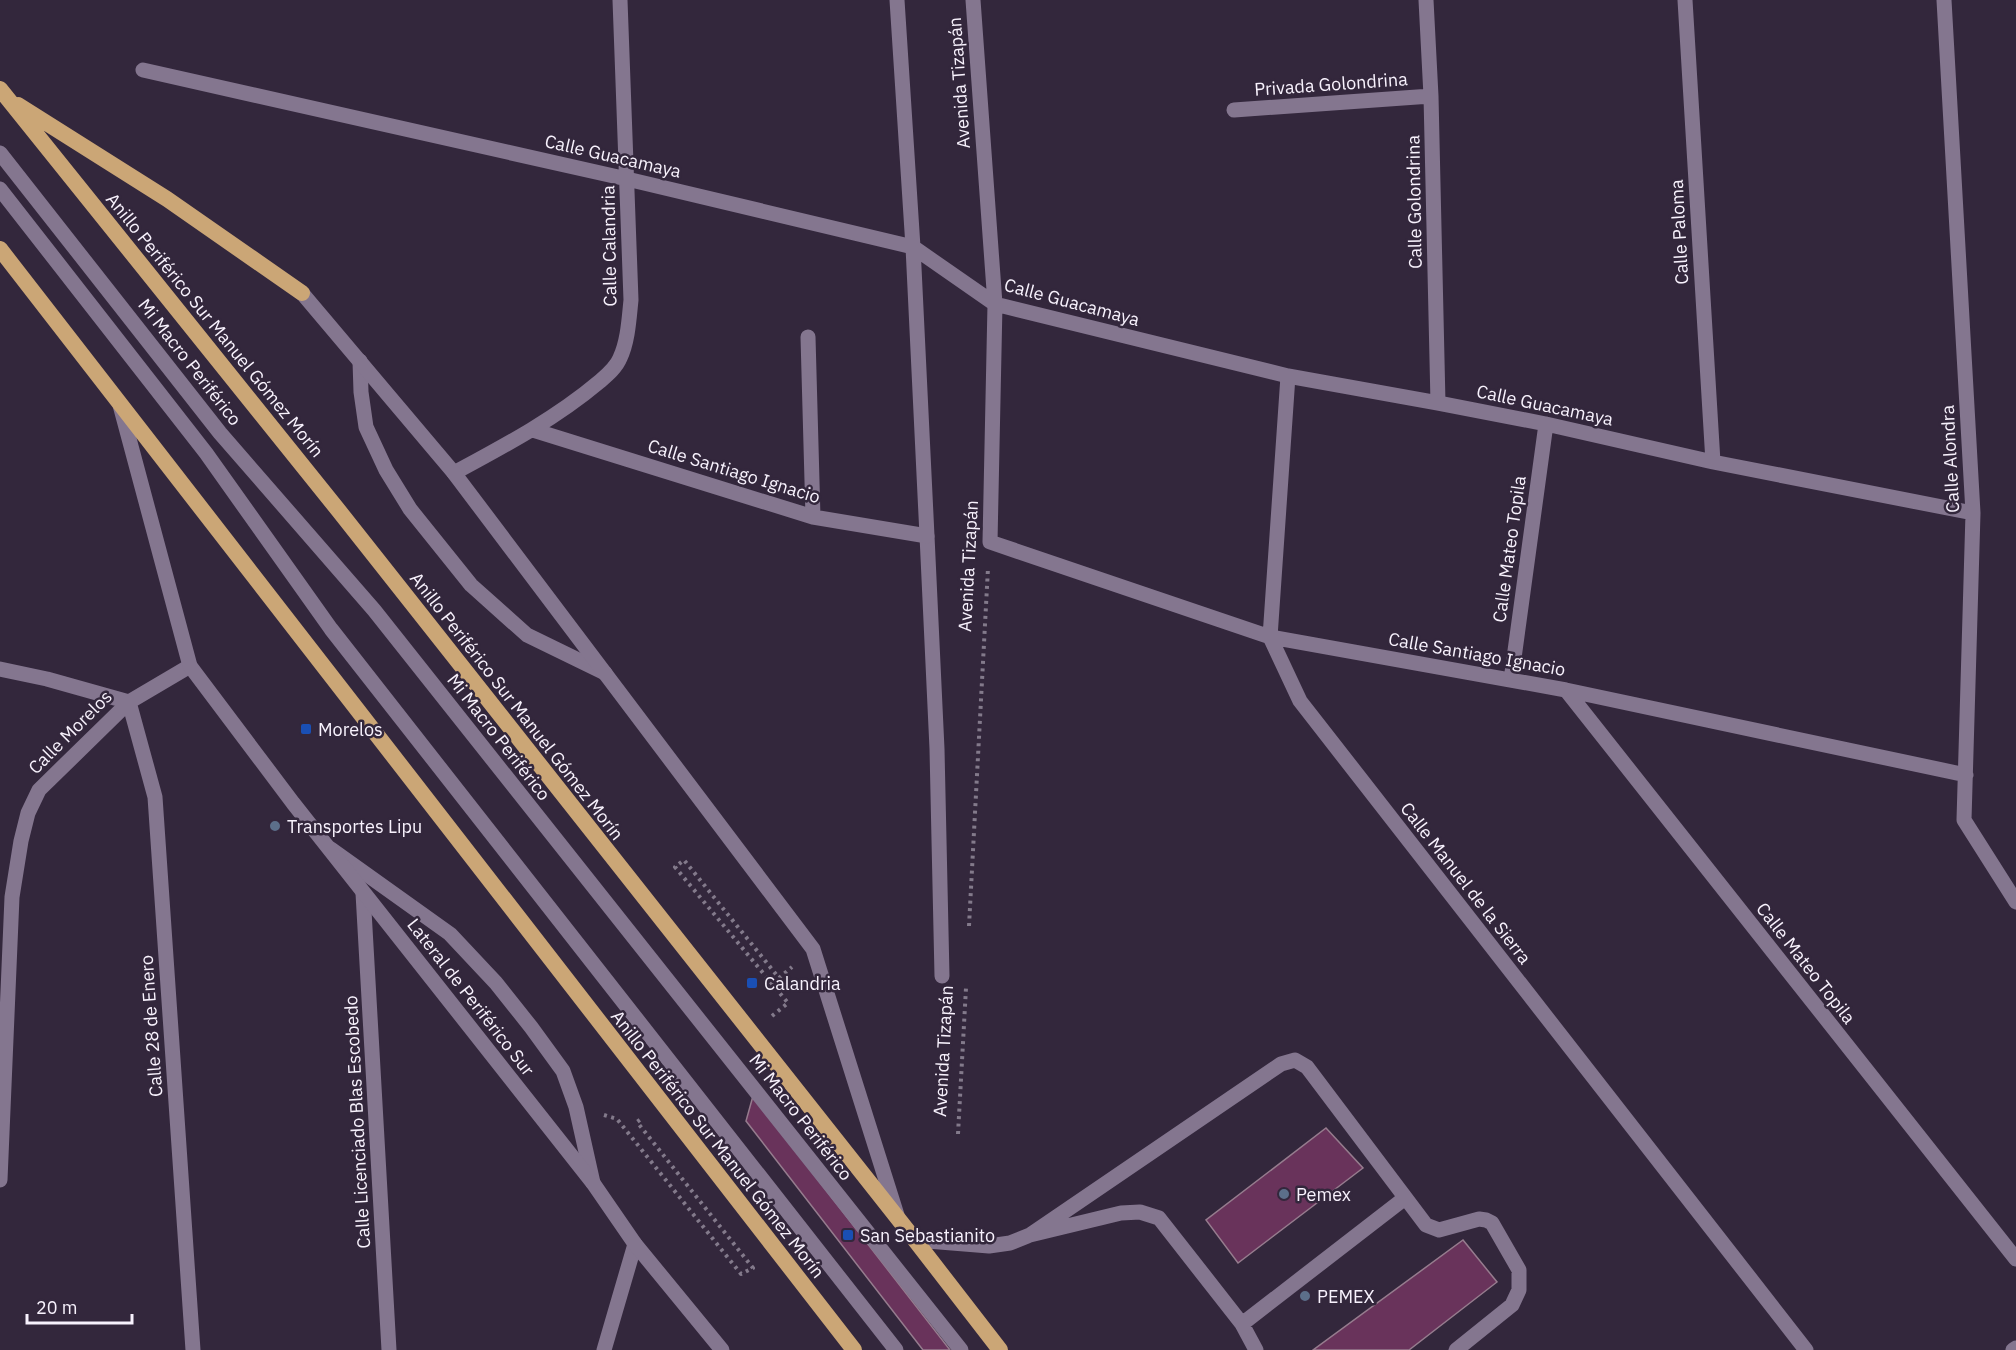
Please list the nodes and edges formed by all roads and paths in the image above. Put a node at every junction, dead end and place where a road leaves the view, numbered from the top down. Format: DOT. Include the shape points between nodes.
graph roads {
  1 [pos="620,0"];
  2 [pos="897,0"];
  3 [pos="973,0"];
  4 [pos="1426,0"];
  5 [pos="1685,0"];
  6 [pos="1944,0"];
  7 [pos="143,70"];
  8 [pos="4,93"];
  9 [pos="1431,96"];
  10 [pos="1234,110"];
  11 [pos="0,153"];
  12 [pos="627,179"];
  13 [pos="0,189"];
  14 [pos="913,248"];
  15 [pos="0,249"];
  16 [pos="302,293"];
  17 [pos="995,304"];
  18 [pos="808,337"];
  19 [pos="360,362"];
  20 [pos="1288,376"];
  21 [pos="119,401"];
  22 [pos="1438,403"];
  23 [pos="1546,424"];
  24 [pos="533,430"];
  25 [pos="1713,462"];
  26 [pos="454,473"];
  27 [pos="1973,513"];
  28 [pos="813,516"];
  29 [pos="927,536"];
  30 [pos="990,542"];
  31 [pos="1270,637"];
  32 [pos="190,666"];
  33 [pos="0,669"];
  34 [pos="605,673"];
  35 [pos="1511,680"];
  36 [pos="1566,690"];
  37 [pos="129,702"];
  38 [pos="1966,775"];
  39 [pos="324,843"];
  40 [pos="363,893"];
  41 [pos="2016,902"];
  42 [pos="969,933"];
  43 [pos="813,949"];
  44 [pos="942,976"];
  45 [pos="966,980"];
  46 [pos="788,1003"];
  47 [pos="2,1078"];
  48 [pos="576,1107"];
  49 [pos="637,1122"];
  50 [pos="958,1134"];
  51 [pos="0,1180"];
  52 [pos="593,1183"];
  53 [pos="1404,1198"];
  54 [pos="898,1218"];
  55 [pos="1030,1234"];
  56 [pos="915,1240"];
  57 [pos="635,1244"];
  58 [pos="2016,1259"];
  59 [pos="1242,1324"];
  60 [pos="194,1350"];
  61 [pos="389,1350"];
  62 [pos="604,1350"];
  63 [pos="722,1350"];
  64 [pos="854,1350"];
  65 [pos="896,1350"];
  66 [pos="961,1350"];
  67 [pos="1000,1350"];
  68 [pos="1256,1350"];
  69 [pos="1456,1350"];
  70 [pos="1806,1350"];
  1 -- 12 [label="street, Calle Calandria"];
  2 -- 14 [label="street"];
  3 -- 17 [label="street, Avenida Tizapán"];
  4 -- 9 [label="street, Calle Golondrina"];
  5 -- 25 [label="street, Calle Paloma"];
  6 -- 27 [label="street, Calle Alondra"];
  7 -- 12 [label="street, Calle Guacamaya"];
  8 -- 16 [label="highway"];
  8 -- 54 [label="highway, Anillo Periférico Sur Manuel Gómez Morín"];
  9 -- 10 [label="street, Privada Golondrina"];
  9 -- 22 [label="street, Calle Golondrina"];
  11 -- 66 [label="street, Mi Macro Periférico" via="220,433 374,610"];
  12 -- 14 [label="street, Calle Guacamaya"];
  12 -- 24 [label="street, Calle Calandria" via="631,300 620,360 586,393"];
  13 -- 65 [label="street" via="206,453 331,629"];
  14 -- 17 [label="street, Calle Guacamaya"];
  14 -- 29 [label="street"];
  15 -- 21 [label="highway, Anillo Periférico Sur Manuel Gómez Morín"];
  16 -- 19 [label="street"];
  17 -- 20 [label="street, Calle Guacamaya"];
  17 -- 30 [label="street, Avenida Tizapán"];
  18 -- 28 [label="street"];
  19 -- 26 [label="street"];
  19 -- 34 [label="street" via="366,427 410,509 471,585 527,634"];
  20 -- 22 [label="street, Calle Guacamaya"];
  20 -- 31 [label="street, Calle Manuel de la Sierra"];
  21 -- 32 [label="street"];
  21 -- 64 [label="highway, Anillo Periférico Sur Manuel Gómez Morín"];
  22 -- 23 [label="street, Calle Guacamaya"];
  23 -- 25 [label="street, Calle Guacamaya"];
  23 -- 35 [label="street, Calle Mateo Topila"];
  24 -- 26 [label="street, Calle Calandria"];
  24 -- 28 [label="street, Calle Santiago Ignacio"];
  25 -- 27 [label="street, Calle Guacamaya"];
  26 -- 34 [label="street"];
  27 -- 38 [label="street, Calle Alondra"];
  28 -- 29 [label="street, Calle Santiago Ignacio"];
  29 -- 44 [label="street"];
  30 -- 31 [label="street, Calle Santiago Ignacio"];
  30 -- 42 [label="path, Avenida Tizapán"];
  31 -- 35 [label="street, Calle Santiago Ignacio"];
  31 -- 70 [label="street, Calle Manuel de la Sierra" via="1300,701"];
  32 -- 37 [label="street, Calle Morelos"];
  32 -- 39 [label="street, Lateral de Periférico Sur"];
  33 -- 37 [label="street"];
  34 -- 43 [label="street"];
  35 -- 36 [label="street, Calle Santiago Ignacio"];
  36 -- 38 [label="street, Calle Santiago Ignacio"];
  36 -- 58 [label="street, Calle Mateo Topila"];
  37 -- 47 [label="street, Calle Morelos" via="39,790 28,813 12,897"];
  37 -- 60 [label="street, Calle 28 de Enero" via="155,797"];
  38 -- 41 [label="street, Calle Alondra" via="1964,820"];
  39 -- 40 [label="street, Lateral de Periférico Sur"];
  39 -- 48 [label="street" via="450,934 496,983 550,1053 563,1071"];
  40 -- 52 [label="street, Lateral de Periférico Sur"];
  40 -- 61 [label="street, Calle Licenciado Blas Escobedo"];
  43 -- 46 [label="path" via="779,978 684,860 675,867"];
  43 -- 54 [label="street"];
  45 -- 50 [label="path, Avenida Tizapán"];
  47 -- 51 [label="street, Calle Morelos"];
  48 -- 49 [label="path" via="617,1119 741,1274 753,1268"];
  48 -- 52 [label="street"];
  52 -- 57 [label="street, Lateral de Periférico Sur"];
  53 -- 55 [label="street" via="1307,1067 1295,1060 1281,1064"];
  53 -- 59 [label="street"];
  53 -- 69 [label="street" via="1432,1229 1479,1219 1492,1223 1519,1270 1520,1290 1512,1305"];
  54 -- 56 [label="highway, Anillo Periférico Sur Manuel Gómez Morín"];
  55 -- 56 [label="street" via="1010,1243 989,1246"];
  55 -- 59 [label="street" via="1121,1213 1140,1212 1159,1218"];
  56 -- 67 [label="highway, Anillo Periférico Sur Manuel Gómez Morín"];
  57 -- 62 [label="street"];
  57 -- 63 [label="street, Lateral de Periférico Sur"];
  59 -- 68 [label="street"];
}
